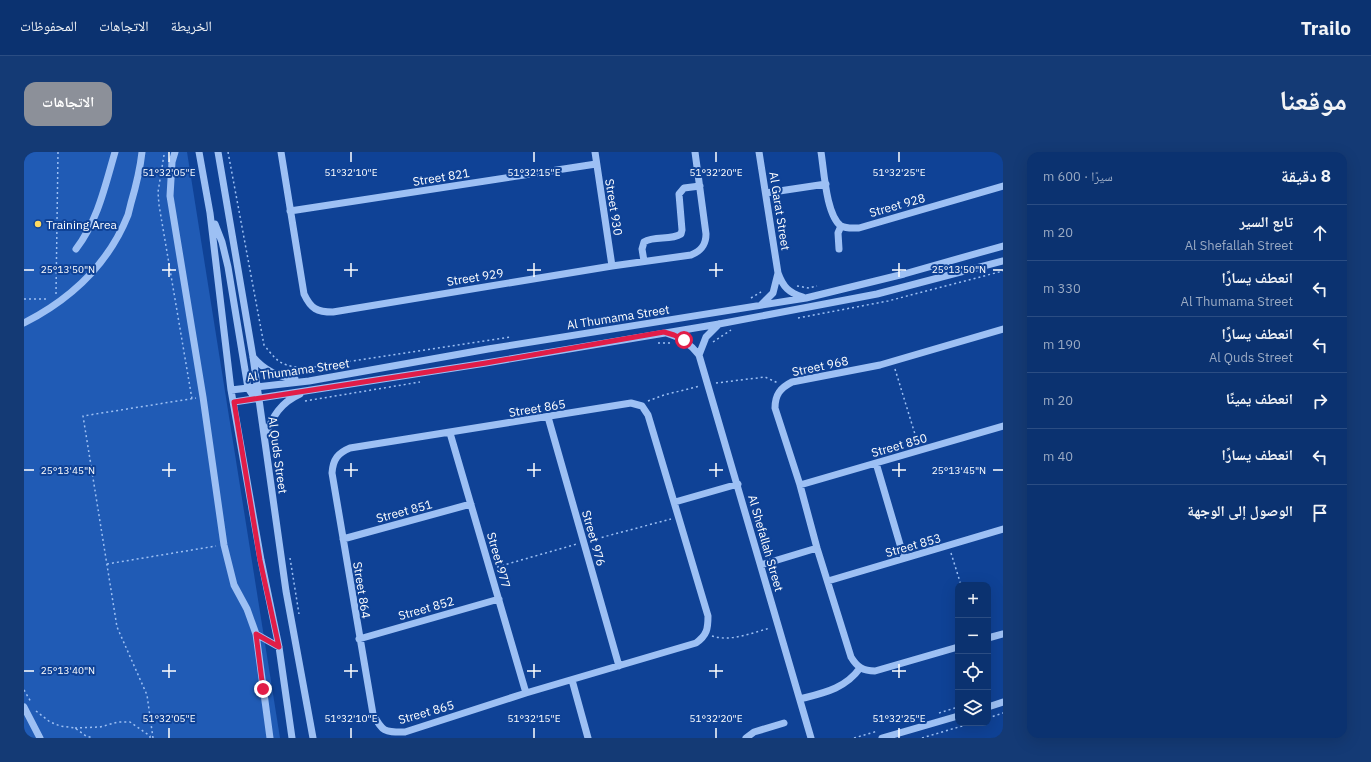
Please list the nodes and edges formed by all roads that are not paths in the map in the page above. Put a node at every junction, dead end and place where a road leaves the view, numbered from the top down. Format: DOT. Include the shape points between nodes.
graph roads {
  1 [pos="115,152"];
  2 [pos="142,152"];
  3 [pos="175,152"];
  4 [pos="199,152"];
  5 [pos="218,152"];
  6 [pos="280,152"];
  7 [pos="595,152"];
  8 [pos="695,152"];
  9 [pos="759,152"];
  10 [pos="821,152"];
  11 [pos="596,164"];
  12 [pos="826,184"];
  13 [pos="700,186"];
  14 [pos="1003,186"];
  15 [pos="766,192"];
  16 [pos="290,211"];
  17 [pos="210,213"];
  18 [pos="842,226"];
  19 [pos="1003,246"];
  20 [pos="76,249"];
  21 [pos="840,249"];
  22 [pos="644,261"];
  23 [pos="1002,261"];
  24 [pos="612,266"];
  25 [pos="778,273"];
  26 [pos="806,298"];
  27 [pos="761,305"];
  28 [pos="24,323"];
  29 [pos="719,324"];
  30 [pos="1003,329"];
  31 [pos="664,332"];
  32 [pos="699,355"];
  33 [pos="253,357"];
  34 [pos="309,381"];
  35 [pos="257,387"];
  36 [pos="248,388"];
  37 [pos="231,390"];
  38 [pos="306,391"];
  39 [pos="258,398"];
  40 [pos="234,402"];
  41 [pos="548,417"];
  42 [pos="1003,426"];
  43 [pos="450,433"];
  44 [pos="265,436"];
  45 [pos="336,456"];
  46 [pos="876,463"];
  47 [pos="738,484"];
  48 [pos="800,485"];
  49 [pos="675,502"];
  50 [pos="471,504"];
  51 [pos="1003,529"];
  52 [pos="343,539"];
  53 [pos="817,548"];
  54 [pos="904,558"];
  55 [pos="761,565"];
  56 [pos="828,581"];
  57 [pos="499,599"];
  58 [pos="256,634"];
  59 [pos="1003,634"];
  60 [pos="991,637"];
  61 [pos="360,639"];
  62 [pos="279,647"];
  63 [pos="955,648"];
  64 [pos="619,666"];
  65 [pos="860,668"];
  66 [pos="572,680"];
  67 [pos="526,693"];
  68 [pos="800,699"];
  69 [pos="1003,702"];
  70 [pos="991,706"];
  71 [pos="24,707"];
  72 [pos="955,717"];
  73 [pos="784,723"];
  74 [pos="379,726"];
  75 [pos="40,738"];
  76 [pos="270,738"];
  77 [pos="292,738"];
  78 [pos="312,738"];
  79 [pos="588,738"];
  80 [pos="746,738"];
  81 [pos="811,738"];
  82 [pos="882,738"];
  1 -- 20 [label="street" via="101,203"];
  2 -- 28 [label="street" via="128,214 109,251 88,278 70,294"];
  3 -- 58 [label="street" via="170,196 224,545 234,585 247,609"];
  4 -- 17 [label="street"];
  5 -- 33 [label="street, Al Quds Street"];
  6 -- 16 [label="street, Street 929"];
  7 -- 11 [label="street, Street 930"];
  8 -- 13 [label="street, Street 929"];
  9 -- 15 [label="street, Al Garat Street"];
  10 -- 12 [label="street"];
  11 -- 16 [label="street, Street 821"];
  11 -- 24 [label="street, Street 930"];
  12 -- 15 [label="street"];
  12 -- 18 [label="street" via="830,208"];
  13 -- 22 [label="street" via="684,188 679,194 681,234 644,242"];
  13 -- 22 [label="street, Street 929" via="706,234 704,247 691,255"];
  14 -- 18 [label="street, Street 928" via="859,228"];
  15 -- 25 [label="street, Al Garat Street"];
  16 -- 24 [label="street, Street 929" via="304,294 309,304 324,312"];
  17 -- 36 [label="street" via="222,242 228,267"];
  17 -- 37 [label="street"];
  18 -- 21 [label="street" via="838,233"];
  19 -- 26 [label="street, Al Thumama Street"];
  22 -- 24 [label="street, Street 929"];
  23 -- 29 [label="street, Al Thumama Street" via="877,294"];
  25 -- 26 [label="street, Al Garat Street" via="786,290"];
  25 -- 27 [label="street, Al Garat Street" via="775,289"];
  26 -- 27 [label="street, Al Thumama Street"];
  27 -- 34 [label="street, Al Thumama Street"];
  29 -- 31 [label="street, Al Thumama Street"];
  29 -- 32 [label="street" via="706,337"];
  30 -- 48 [label="street, Street 968" via="893,362 792,382 784,386 775,399 775,408"];
  31 -- 32 [label="street, Al Shefallah Street" via="684,340"];
  31 -- 38 [label="street, Al Thumama Street"];
  32 -- 47 [label="street, Al Shefallah Street"];
  33 -- 34 [label="street" via="271,373"];
  33 -- 35 [label="street, Al Quds Street"];
  34 -- 35 [label="street, Al Thumama Street"];
  35 -- 36 [label="street, Al Thumama Street"];
  35 -- 39 [label="street, Al Quds Street"];
  36 -- 37 [label="street, Al Thumama Street"];
  36 -- 39 [label="street"];
  37 -- 40 [label="street"];
  38 -- 39 [label="street, Al Thumama Street"];
  38 -- 44 [label="street" via="277,411"];
  39 -- 40 [label="street, Al Thumama Street"];
  39 -- 44 [label="street, Al Quds Street"];
  40 -- 62 [label="street" via="260,560"];
  41 -- 43 [label="street, Street 865"];
  41 -- 49 [label="street, Street 865" via="631,403 642,406 648,415"];
  41 -- 64 [label="street, Street 976"];
  42 -- 46 [label="street, Street 850"];
  43 -- 45 [label="street, Street 865" via="350,448"];
  43 -- 50 [label="street, Street 977"];
  44 -- 78 [label="street, Al Quds Street" via="286,591"];
  45 -- 52 [label="street, Street 864" via="332,472"];
  46 -- 48 [label="street, Street 850"];
  46 -- 54 [label="street"];
  47 -- 49 [label="street"];
  47 -- 55 [label="street, Al Shefallah Street"];
  48 -- 53 [label="street, Street 968"];
  49 -- 64 [label="street, Street 865" via="708,616 707,632 696,642"];
  50 -- 52 [label="street, Street 851"];
  50 -- 57 [label="street, Street 977"];
  51 -- 54 [label="street, Street 853"];
  52 -- 61 [label="street, Street 864"];
  53 -- 55 [label="street"];
  53 -- 56 [label="street, Street 968"];
  54 -- 56 [label="street, Street 853"];
  55 -- 68 [label="street, Al Shefallah Street"];
  56 -- 65 [label="street, Street 968" via="850,657"];
  57 -- 61 [label="street, Street 852"];
  57 -- 67 [label="street, Street 977"];
  58 -- 62 [label="street"];
  58 -- 76 [label="street"];
  59 -- 60 [label="street"];
  61 -- 74 [label="street, Street 864" via="373,714"];
  62 -- 77 [label="street"];
  63 -- 65 [label="street" via="876,671"];
  64 -- 66 [label="street, Street 865"];
  65 -- 68 [label="street" via="849,681 838,687"];
  66 -- 67 [label="street, Street 865"];
  66 -- 79 [label="street"];
  67 -- 74 [label="street, Street 865" via="405,732 389,732"];
  68 -- 81 [label="street, Al Shefallah Street"];
  69 -- 70 [label="street"];
  71 -- 75 [label="street"];
  72 -- 82 [label="street"];
  73 -- 80 [label="street" via="754,732"];
}
